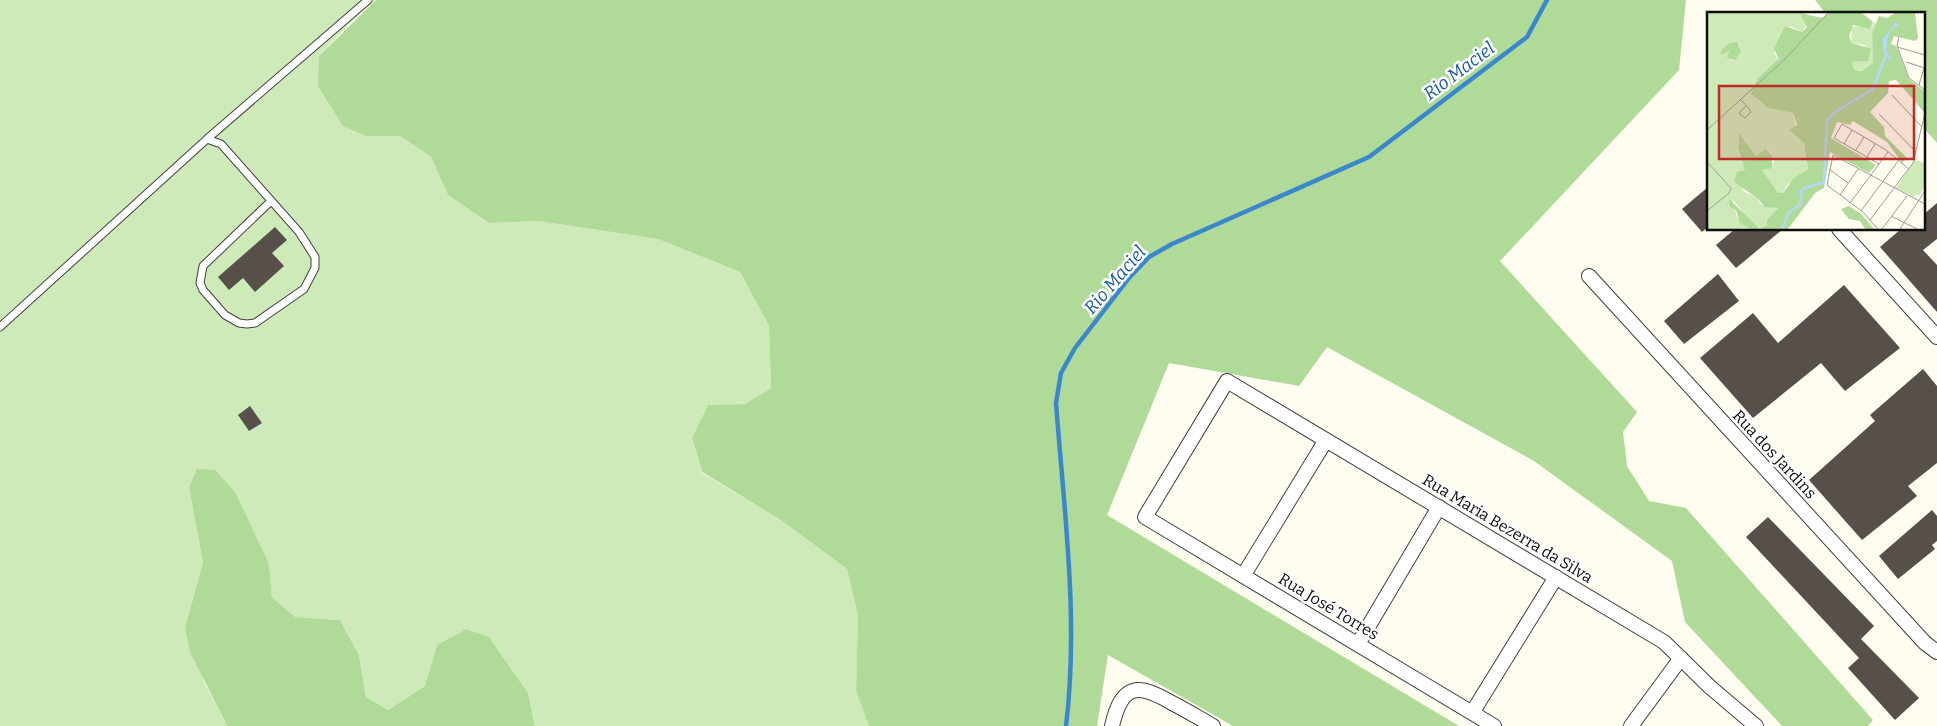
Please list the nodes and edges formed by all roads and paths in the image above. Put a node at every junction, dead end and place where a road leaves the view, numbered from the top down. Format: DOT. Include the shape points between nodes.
graph roads {
  1 [pos="368,0"];
  2 [pos="207,139"];
  3 [pos="271,201"];
  4 [pos="1840,230"];
  5 [pos="1589,276"];
  6 [pos="0,327"];
  7 [pos="1937,337"];
  8 [pos="1326,440"];
  9 [pos="1439,507"];
  10 [pos="1145,517"];
  11 [pos="1243,576"];
  12 [pos="1556,577"];
  13 [pos="1358,644"];
  14 [pos="1937,652"];
  15 [pos="1681,658"];
  16 [pos="1472,713"];
  17 [pos="1112,726"];
  18 [pos="1213,726"];
  19 [pos="1494,726"];
  20 [pos="1631,726"];
  21 [pos="1756,726"];
  1 -- 2 [label="lane"];
  2 -- 3 [label="lane" via="221,144"];
  2 -- 6 [label="lane"];
  3 -- 3 [label="lane" via="299,232 314,258 315,268 304,289 255,323 239,323 225,315 204,290 200,274 203,266"];
  4 -- 7 [label="street"];
  5 -- 14 [label="street, Rua dos Jardins" via="1925,643"];
  8 -- 9 [label="street, Rua Maria Bezerra da Silva"];
  8 -- 10 [label="street, Rua Maria Bezerra da Silva" via="1227,381"];
  8 -- 11 [label="street"];
  9 -- 12 [label="street, Rua Maria Bezerra da Silva"];
  9 -- 13 [label="street"];
  10 -- 11 [label="street, Rua José Torres"];
  11 -- 13 [label="street, Rua José Torres"];
  12 -- 15 [label="street, Rua Maria Bezerra da Silva" via="1664,642"];
  12 -- 16 [label="street"];
  13 -- 16 [label="street, Rua José Torres"];
  15 -- 20 [label="street"];
  15 -- 21 [label="street, Rua Maria Bezerra da Silva"];
  16 -- 19 [label="street, Rua José Torres"];
  17 -- 18 [label="street" via="1122,700 1137,689 1156,693"];
}
